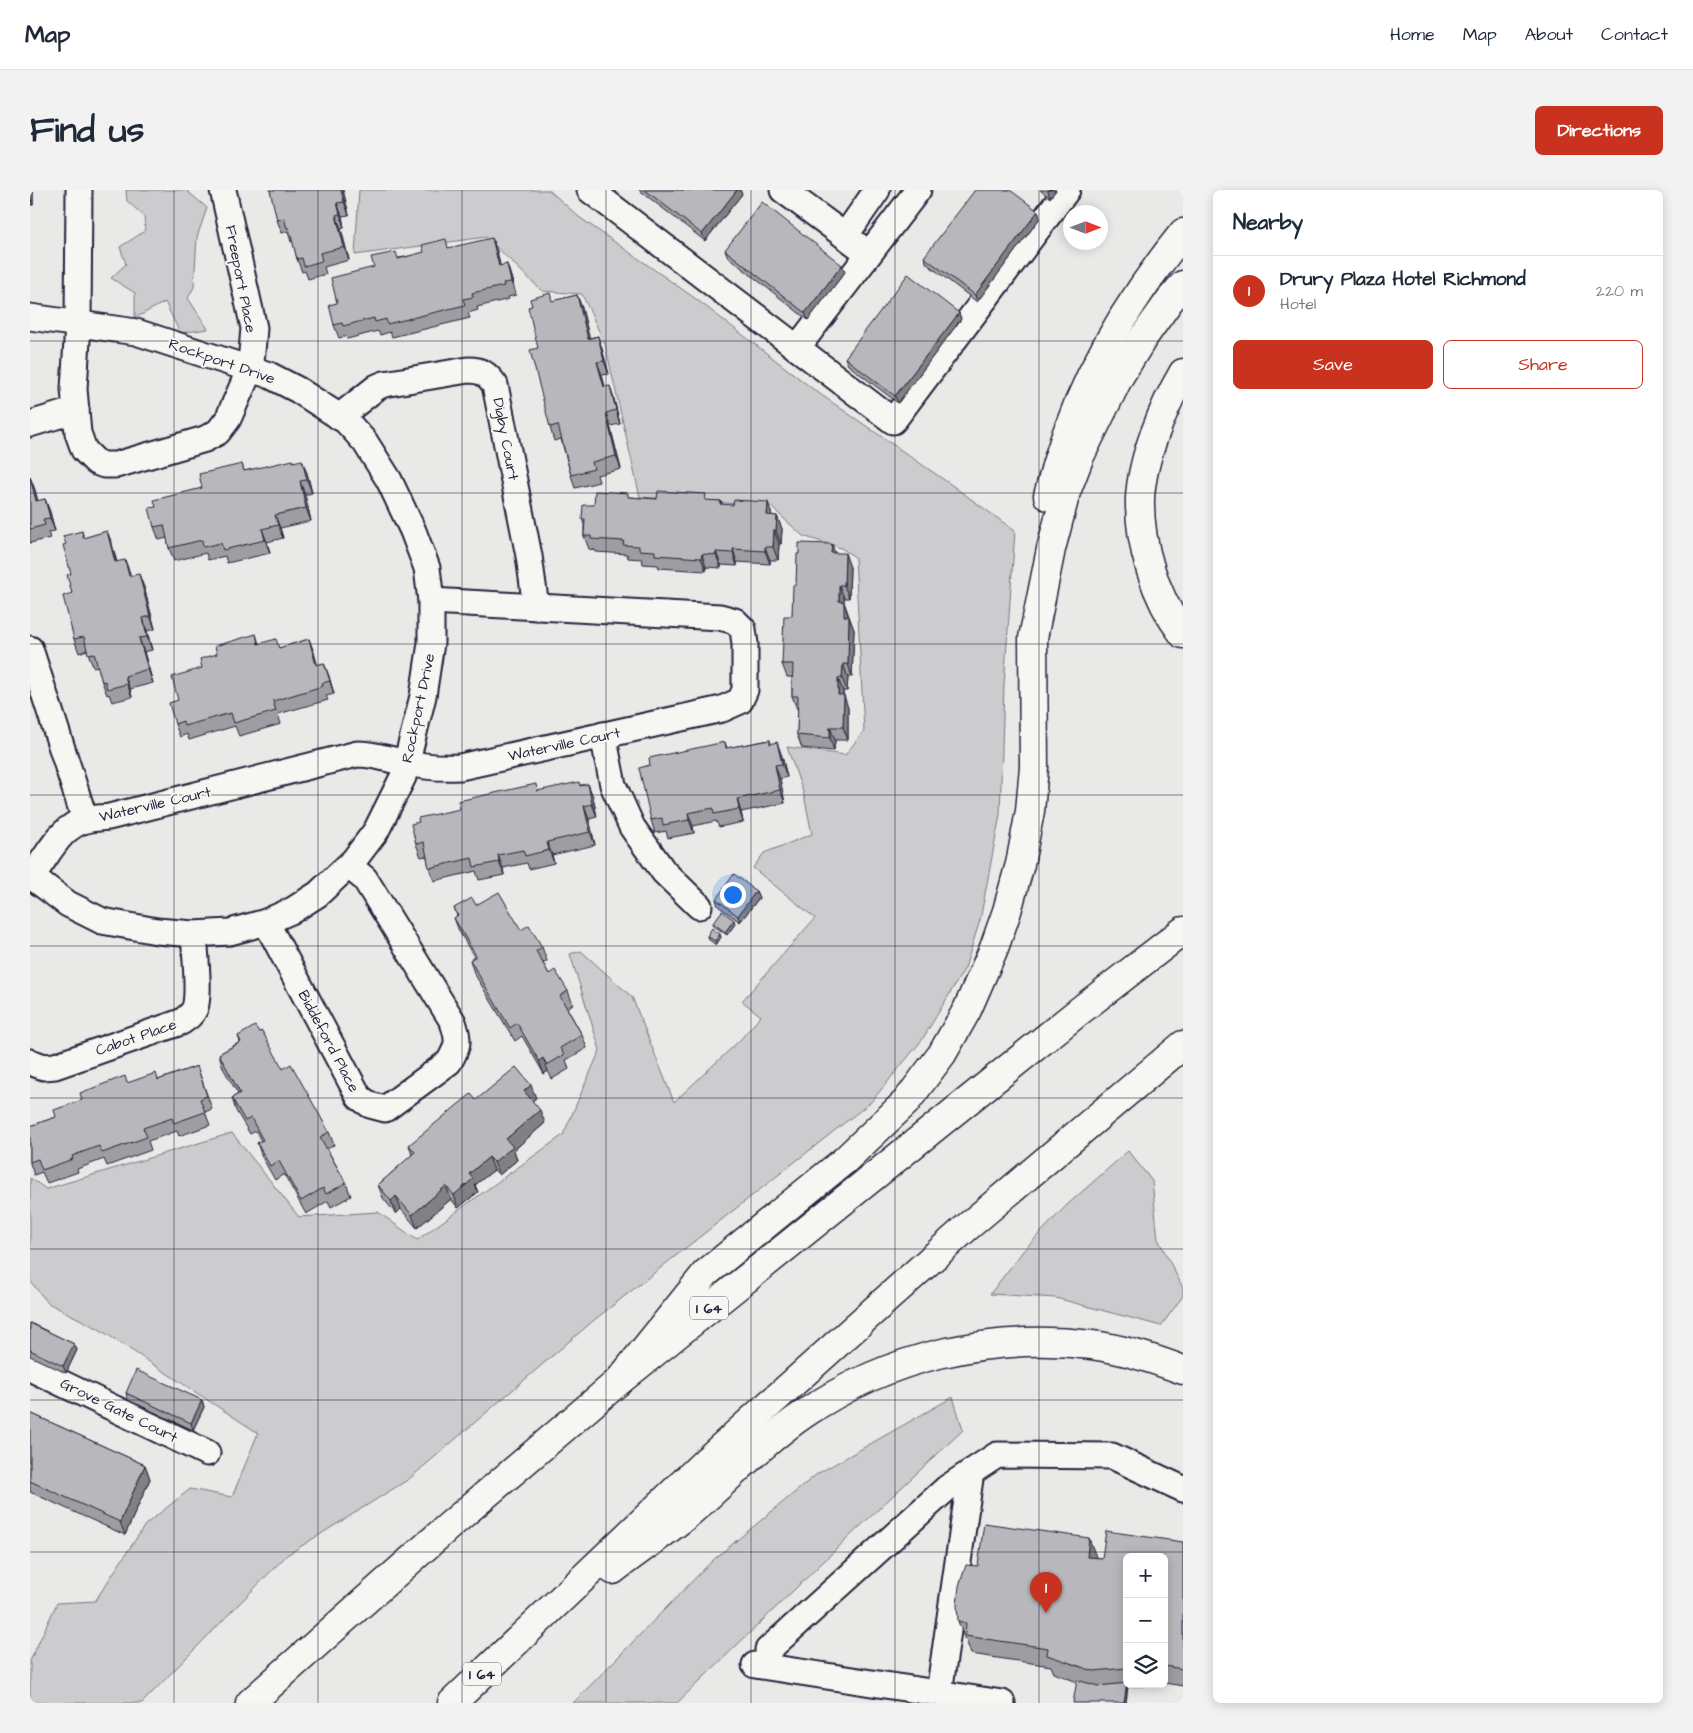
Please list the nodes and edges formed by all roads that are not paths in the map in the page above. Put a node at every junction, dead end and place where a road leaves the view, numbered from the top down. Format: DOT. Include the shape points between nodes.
graph roads {
  1 [pos="79,190"];
  2 [pos="223,190"];
  3 [pos="590,190"];
  4 [pos="783,190"];
  5 [pos="877,190"];
  6 [pos="918,190"];
  7 [pos="1067,190"];
  8 [pos="1183,233"];
  9 [pos="845,236"];
  10 [pos="868,254"];
  11 [pos="1183,285"];
  12 [pos="30,317"];
  13 [pos="78,324"];
  14 [pos="797,348"];
  15 [pos="250,369"];
  16 [pos="1183,373"];
  17 [pos="76,410"];
  18 [pos="339,417"];
  19 [pos="30,424"];
  20 [pos="431,601"];
  21 [pos="536,606"];
  22 [pos="1183,634"];
  23 [pos="1033,638"];
  24 [pos="30,649"];
  25 [pos="603,735"];
  26 [pos="407,763"];
  27 [pos="85,820"];
  28 [pos="348,866"];
  29 [pos="31,877"];
  30 [pos="699,906"];
  31 [pos="266,922"];
  32 [pos="1183,931"];
  33 [pos="194,934"];
  34 [pos="1183,1045"];
  35 [pos="30,1062"];
  36 [pos="30,1368"];
  37 [pos="1183,1370"];
  38 [pos="619,1381"];
  39 [pos="207,1453"];
  40 [pos="971,1472"];
  41 [pos="1183,1489"];
  42 [pos="511,1645"];
  43 [pos="939,1694"];
  44 [pos="250,1703"];
  45 [pos="452,1703"];
  46 [pos="1002,1703"];
  1 -- 13 [label="street"];
  2 -- 15 [label="street, Freeport Place" via="254,328"];
  3 -- 14 [label="street"];
  4 -- 9 [label="street"];
  5 -- 9 [label="street"];
  6 -- 10 [label="street"];
  7 -- 14 [label="street" via="893,421"];
  8 -- 23 [label="highway" via="1140,289 1113,333 1073,414 1042,520"];
  9 -- 10 [label="street"];
  10 -- 14 [label="street"];
  11 -- 23 [label="highway" via="1143,338 1080,456 1057,526"];
  12 -- 13 [label="street, Rockport Drive"];
  13 -- 15 [label="street, Rockport Drive" via="136,332"];
  13 -- 17 [label="street, Freeport Place"];
  15 -- 17 [label="street, Freeport Place" via="228,419 218,432 205,439 116,466 104,466 84,450 78,433"];
  15 -- 18 [label="street, Rockport Drive" via="298,390"];
  16 -- 22 [label="highway" via="1153,440 1140,498 1149,563 1158,590"];
  17 -- 19 [label="street"];
  18 -- 20 [label="street, Rockport Drive" via="365,442 389,480 427,568"];
  18 -- 21 [label="street, Digby Court" via="384,384 468,370 486,373 495,385 530,556"];
  20 -- 21 [label="street, Waterville Court"];
  20 -- 26 [label="street, Rockport Drive" via="431,643 423,696"];
  21 -- 25 [label="street, Waterville Court" via="720,617 735,621 743,629 746,644 745,690 740,701 722,709"];
  23 -- 38 [label="highway" via="1034,767 1020,864 994,948 955,1032 901,1108 845,1160 706,1273"];
  24 -- 27 [label="street"];
  25 -- 26 [label="street, Waterville Court" via="460,767 437,768"];
  25 -- 30 [label="street" via="613,785 632,826 664,872"];
  26 -- 27 [label="street, Waterville Court" via="374,754 356,754 109,817"];
  26 -- 28 [label="street, Rockport Drive" via="376,831"];
  27 -- 29 [label="street, Waterville Court" via="53,845"];
  28 -- 31 [label="street, Rockport Drive" via="318,894"];
  28 -- 31 [label="street, Biddeford Place" via="365,879 453,1022 458,1038 456,1051 449,1062 385,1109 370,1105 359,1097"];
  29 -- 33 [label="street, Rockport Drive" via="68,904 102,920 157,931"];
  31 -- 33 [label="street, Rockport Drive" via="230,932"];
  32 -- 38 [label="highway, I 64"];
  33 -- 35 [label="street, Cabot Place" via="196,989 195,1008 190,1015 181,1022 55,1066 44,1067"];
  34 -- 42 [label="highway, I 64" via="958,1235 706,1461"];
  36 -- 39 [label="street, Grove Gate Court"];
  37 -- 42 [label="highway" via="1148,1357 1093,1345 1023,1341 939,1354 881,1372 850,1386 803,1415 683,1518"];
  38 -- 44 [label="highway, I 64" via="449,1526"];
  40 -- 41 [label="street" via="997,1455 1112,1456"];
  40 -- 43 [label="street"];
  40 -- 43 [label="street" via="947,1488 762,1658"];
  42 -- 45 [label="highway, I 64"];
  43 -- 46 [label="street"];
}
